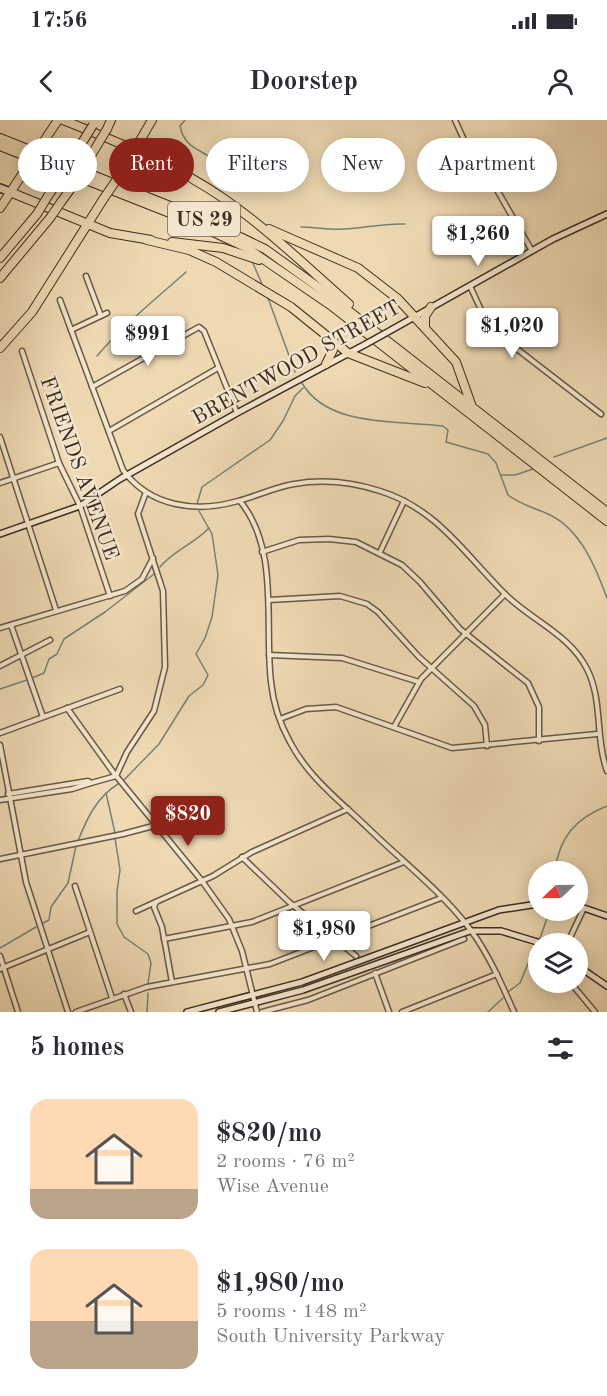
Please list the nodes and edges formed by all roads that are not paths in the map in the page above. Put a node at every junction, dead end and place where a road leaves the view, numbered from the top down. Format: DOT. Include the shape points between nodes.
graph roads {
  1 [pos="58,120"];
  2 [pos="63,120"];
  3 [pos="111,120"];
  4 [pos="152,120"];
  5 [pos="455,120"];
  6 [pos="94,122"];
  7 [pos="0,138"];
  8 [pos="142,138"];
  9 [pos="109,139"];
  10 [pos="0,146"];
  11 [pos="194,180"];
  12 [pos="0,188"];
  13 [pos="109,190"];
  14 [pos="10,192"];
  15 [pos="0,208"];
  16 [pos="245,214"];
  17 [pos="607,214"];
  18 [pos="88,224"];
  19 [pos="147,240"];
  20 [pos="532,251"];
  21 [pos="0,258"];
  22 [pos="86,276"];
  23 [pos="292,277"];
  24 [pos="0,279"];
  25 [pos="470,285"];
  26 [pos="60,300"];
  27 [pos="430,307"];
  28 [pos="106,313"];
  29 [pos="416,315"];
  30 [pos="101,316"];
  31 [pos="425,326"];
  32 [pos="71,330"];
  33 [pos="329,339"];
  34 [pos="387,340"];
  35 [pos="0,348"];
  36 [pos="22,351"];
  37 [pos="348,353"];
  38 [pos="326,364"];
  39 [pos="218,368"];
  40 [pos="92,387"];
  41 [pos="450,398"];
  42 [pos="476,410"];
  43 [pos="237,413"];
  44 [pos="601,414"];
  45 [pos="108,431"];
  46 [pos="0,437"];
  47 [pos="59,463"];
  48 [pos="127,476"];
  49 [pos="13,478"];
  50 [pos="0,483"];
  51 [pos="146,492"];
  52 [pos="240,501"];
  53 [pos="405,501"];
  54 [pos="80,506"];
  55 [pos="607,512"];
  56 [pos="607,521"];
  57 [pos="29,524"];
  58 [pos="0,534"];
  59 [pos="262,552"];
  60 [pos="380,552"];
  61 [pos="153,558"];
  62 [pos="505,594"];
  63 [pos="110,596"];
  64 [pos="269,600"];
  65 [pos="56,610"];
  66 [pos="11,625"];
  67 [pos="0,628"];
  68 [pos="466,633"];
  69 [pos="50,640"];
  70 [pos="21,655"];
  71 [pos="269,655"];
  72 [pos="0,666"];
  73 [pos="432,668"];
  74 [pos="419,682"];
  75 [pos="120,689"];
  76 [pos="67,708"];
  77 [pos="43,717"];
  78 [pos="280,719"];
  79 [pos="393,728"];
  80 [pos="0,733"];
  81 [pos="597,734"];
  82 [pos="540,741"];
  83 [pos="0,745"];
  84 [pos="487,746"];
  85 [pos="607,771"];
  86 [pos="116,776"];
  87 [pos="9,796"];
  88 [pos="0,800"];
  89 [pos="348,809"];
  90 [pos="157,825"];
  91 [pos="20,854"];
  92 [pos="242,857"];
  93 [pos="0,859"];
  94 [pos="404,862"];
  95 [pos="202,881"];
  96 [pos="75,886"];
  97 [pos="441,898"];
  98 [pos="156,902"];
  99 [pos="528,905"];
  100 [pos="295,906"];
  101 [pos="588,909"];
  102 [pos="136,911"];
  103 [pos="607,916"];
  104 [pos="464,923"];
  105 [pos="232,926"];
  106 [pos="470,931"];
  107 [pos="90,932"];
  108 [pos="164,939"];
  109 [pos="335,939"];
  110 [pos="464,939"];
  111 [pos="528,939"];
  112 [pos="48,949"];
  113 [pos="0,956"];
  114 [pos="356,956"];
  115 [pos="2,968"];
  116 [pos="246,969"];
  117 [pos="375,973"];
  118 [pos="588,973"];
  119 [pos="497,974"];
  120 [pos="172,982"];
  121 [pos="607,986"];
  122 [pos="579,993"];
  123 [pos="124,994"];
  124 [pos="252,995"];
  125 [pos="112,998"];
  126 [pos="254,1003"];
  127 [pos="18,1012"];
  128 [pos="68,1012"];
  129 [pos="76,1012"];
  130 [pos="131,1012"];
  131 [pos="188,1012"];
  132 [pos="219,1012"];
  133 [pos="257,1012"];
  134 [pos="262,1012"];
  135 [pos="389,1012"];
  136 [pos="402,1012"];
  137 [pos="514,1012"];
  138 [pos="595,1012"];
  1 -- 14 [label="highway, bridge"];
  2 -- 9 [label="highway"];
  3 -- 24 [label="highway, bridge" via="72,187"];
  4 -- 8 [label="highway"];
  5 -- 20 [label="street"];
  6 -- 21 [label="highway, bridge" via="37,214"];
  7 -- 34 [label="highway, US 29" via="240,236 287,264"];
  10 -- 23 [label="highway, US 29" via="217,233"];
  11 -- 16 [label="highway"];
  12 -- 14 [label="highway"];
  13 -- 18 [label="highway, bridge"];
  14 -- 15 [label="highway"];
  14 -- 18 [label="highway"];
  16 -- 29 [label="highway" via="285,238 358,268"];
  16 -- 34 [label="highway"];
  17 -- 20 [label="main road, BRENTWOOD STREET"];
  18 -- 19 [label="highway" via="119,236"];
  18 -- 35 [label="highway" via="32,312"];
  19 -- 23 [label="highway" via="223,248"];
  19 -- 33 [label="highway" via="189,250 216,262 291,306"];
  20 -- 25 [label="main road, BRENTWOOD STREET"];
  22 -- 30 [label="street"];
  23 -- 41 [label="highway, US 29"];
  25 -- 27 [label="main road, BRENTWOOD STREET"];
  25 -- 44 [label="street" via="499,335"];
  26 -- 32 [label="street"];
  27 -- 29 [label="main road, BRENTWOOD STREET"];
  27 -- 31 [label="highway"];
  28 -- 30 [label="street"];
  29 -- 31 [label="highway"];
  29 -- 37 [label="main road, BRENTWOOD STREET, bridge"];
  30 -- 32 [label="street"];
  31 -- 42 [label="highway" via="458,366"];
  32 -- 40 [label="street"];
  33 -- 37 [label="highway"];
  33 -- 38 [label="highway" via="333,350"];
  34 -- 42 [label="highway, US 29"];
  36 -- 47 [label="street, FRIENDS AVENUE"];
  37 -- 38 [label="main road, BRENTWOOD STREET"];
  37 -- 41 [label="highway" via="420,381"];
  38 -- 43 [label="main road, BRENTWOOD STREET"];
  39 -- 40 [label="street" via="200,327"];
  39 -- 43 [label="street"];
  39 -- 45 [label="street"];
  40 -- 45 [label="street"];
  41 -- 56 [label="highway, US 29"];
  42 -- 55 [label="highway, US 29"];
  43 -- 48 [label="main road, BRENTWOOD STREET"];
  45 -- 48 [label="street"];
  46 -- 49 [label="street"];
  47 -- 49 [label="street"];
  47 -- 54 [label="street, FRIENDS AVENUE"];
  48 -- 51 [label="street"];
  48 -- 54 [label="main road, BRENTWOOD STREET"];
  49 -- 50 [label="street"];
  49 -- 57 [label="street"];
  51 -- 52 [label="street" via="170,503 193,507"];
  51 -- 61 [label="street" via="138,514"];
  52 -- 53 [label="street" via="279,487 326,482 359,485"];
  52 -- 59 [label="street"];
  53 -- 60 [label="street"];
  53 -- 62 [label="street" via="449,532"];
  54 -- 57 [label="main road, BRENTWOOD STREET"];
  54 -- 63 [label="street, FRIENDS AVENUE"];
  57 -- 58 [label="main road, BRENTWOOD STREET"];
  57 -- 65 [label="street"];
  59 -- 60 [label="street" via="316,538 356,542"];
  59 -- 64 [label="street"];
  60 -- 68 [label="street" via="415,576"];
  61 -- 63 [label="street" via="135,585"];
  61 -- 86 [label="street" via="164,599 164,679 154,711"];
  62 -- 68 [label="street"];
  62 -- 81 [label="street" via="560,636 582,661 593,686"];
  63 -- 65 [label="street"];
  64 -- 71 [label="street"];
  64 -- 73 [label="street" via="340,596 360,601 378,612"];
  65 -- 66 [label="street"];
  66 -- 67 [label="street"];
  66 -- 70 [label="street"];
  68 -- 73 [label="street"];
  68 -- 82 [label="street" via="530,686 539,707"];
  69 -- 70 [label="street"];
  70 -- 72 [label="street"];
  70 -- 77 [label="street"];
  71 -- 74 [label="street" via="342,658"];
  71 -- 78 [label="street"];
  73 -- 74 [label="street"];
  73 -- 84 [label="street" via="478,712 485,725"];
  74 -- 79 [label="street"];
  75 -- 76 [label="street"];
  76 -- 77 [label="street"];
  76 -- 86 [label="street"];
  77 -- 80 [label="street"];
  78 -- 79 [label="street" via="306,709 328,707 356,712"];
  78 -- 89 [label="street" via="303,763"];
  79 -- 84 [label="street" via="452,748"];
  81 -- 82 [label="street"];
  81 -- 85 [label="street"];
  82 -- 84 [label="street"];
  83 -- 87 [label="street"];
  86 -- 87 [label="street" via="72,789"];
  86 -- 90 [label="street"];
  87 -- 88 [label="street"];
  87 -- 91 [label="street"];
  89 -- 92 [label="street"];
  89 -- 94 [label="street"];
  90 -- 91 [label="street"];
  90 -- 95 [label="street"];
  91 -- 93 [label="street"];
  91 -- 112 [label="street"];
  92 -- 95 [label="street"];
  92 -- 100 [label="street"];
  94 -- 97 [label="street"];
  94 -- 100 [label="street"];
  95 -- 98 [label="street"];
  95 -- 105 [label="street"];
  96 -- 107 [label="street"];
  97 -- 104 [label="street"];
  97 -- 109 [label="street"];
  98 -- 102 [label="street"];
  98 -- 108 [label="street" via="154,907"];
  99 -- 104 [label="main road"];
  100 -- 105 [label="street"];
  100 -- 109 [label="street"];
  101 -- 103 [label="main road"];
  104 -- 106 [label="street"];
  104 -- 124 [label="main road" via="302,982"];
  105 -- 108 [label="street"];
  105 -- 116 [label="street"];
  106 -- 111 [label="main road" via="501,931"];
  106 -- 119 [label="street"];
  106 -- 126 [label="main road" via="303,990"];
  107 -- 112 [label="street"];
  107 -- 125 [label="street"];
  108 -- 120 [label="street"];
  109 -- 114 [label="street"];
  109 -- 116 [label="street"];
  110 -- 117 [label="street"];
  112 -- 115 [label="street"];
  112 -- 128 [label="street"];
  113 -- 115 [label="street"];
  115 -- 127 [label="street"];
  116 -- 120 [label="street"];
  116 -- 124 [label="street"];
  117 -- 134 [label="street" via="298,1003"];
  117 -- 135 [label="street"];
  118 -- 121 [label="main road"];
  119 -- 136 [label="street"];
  119 -- 137 [label="street"];
  120 -- 123 [label="street"];
  122 -- 138 [label="street"];
  123 -- 125 [label="street"];
  123 -- 130 [label="street"];
  124 -- 126 [label="street"];
  124 -- 131 [label="main road"];
  125 -- 129 [label="street"];
  126 -- 132 [label="main road"];
  126 -- 133 [label="street"];
}
